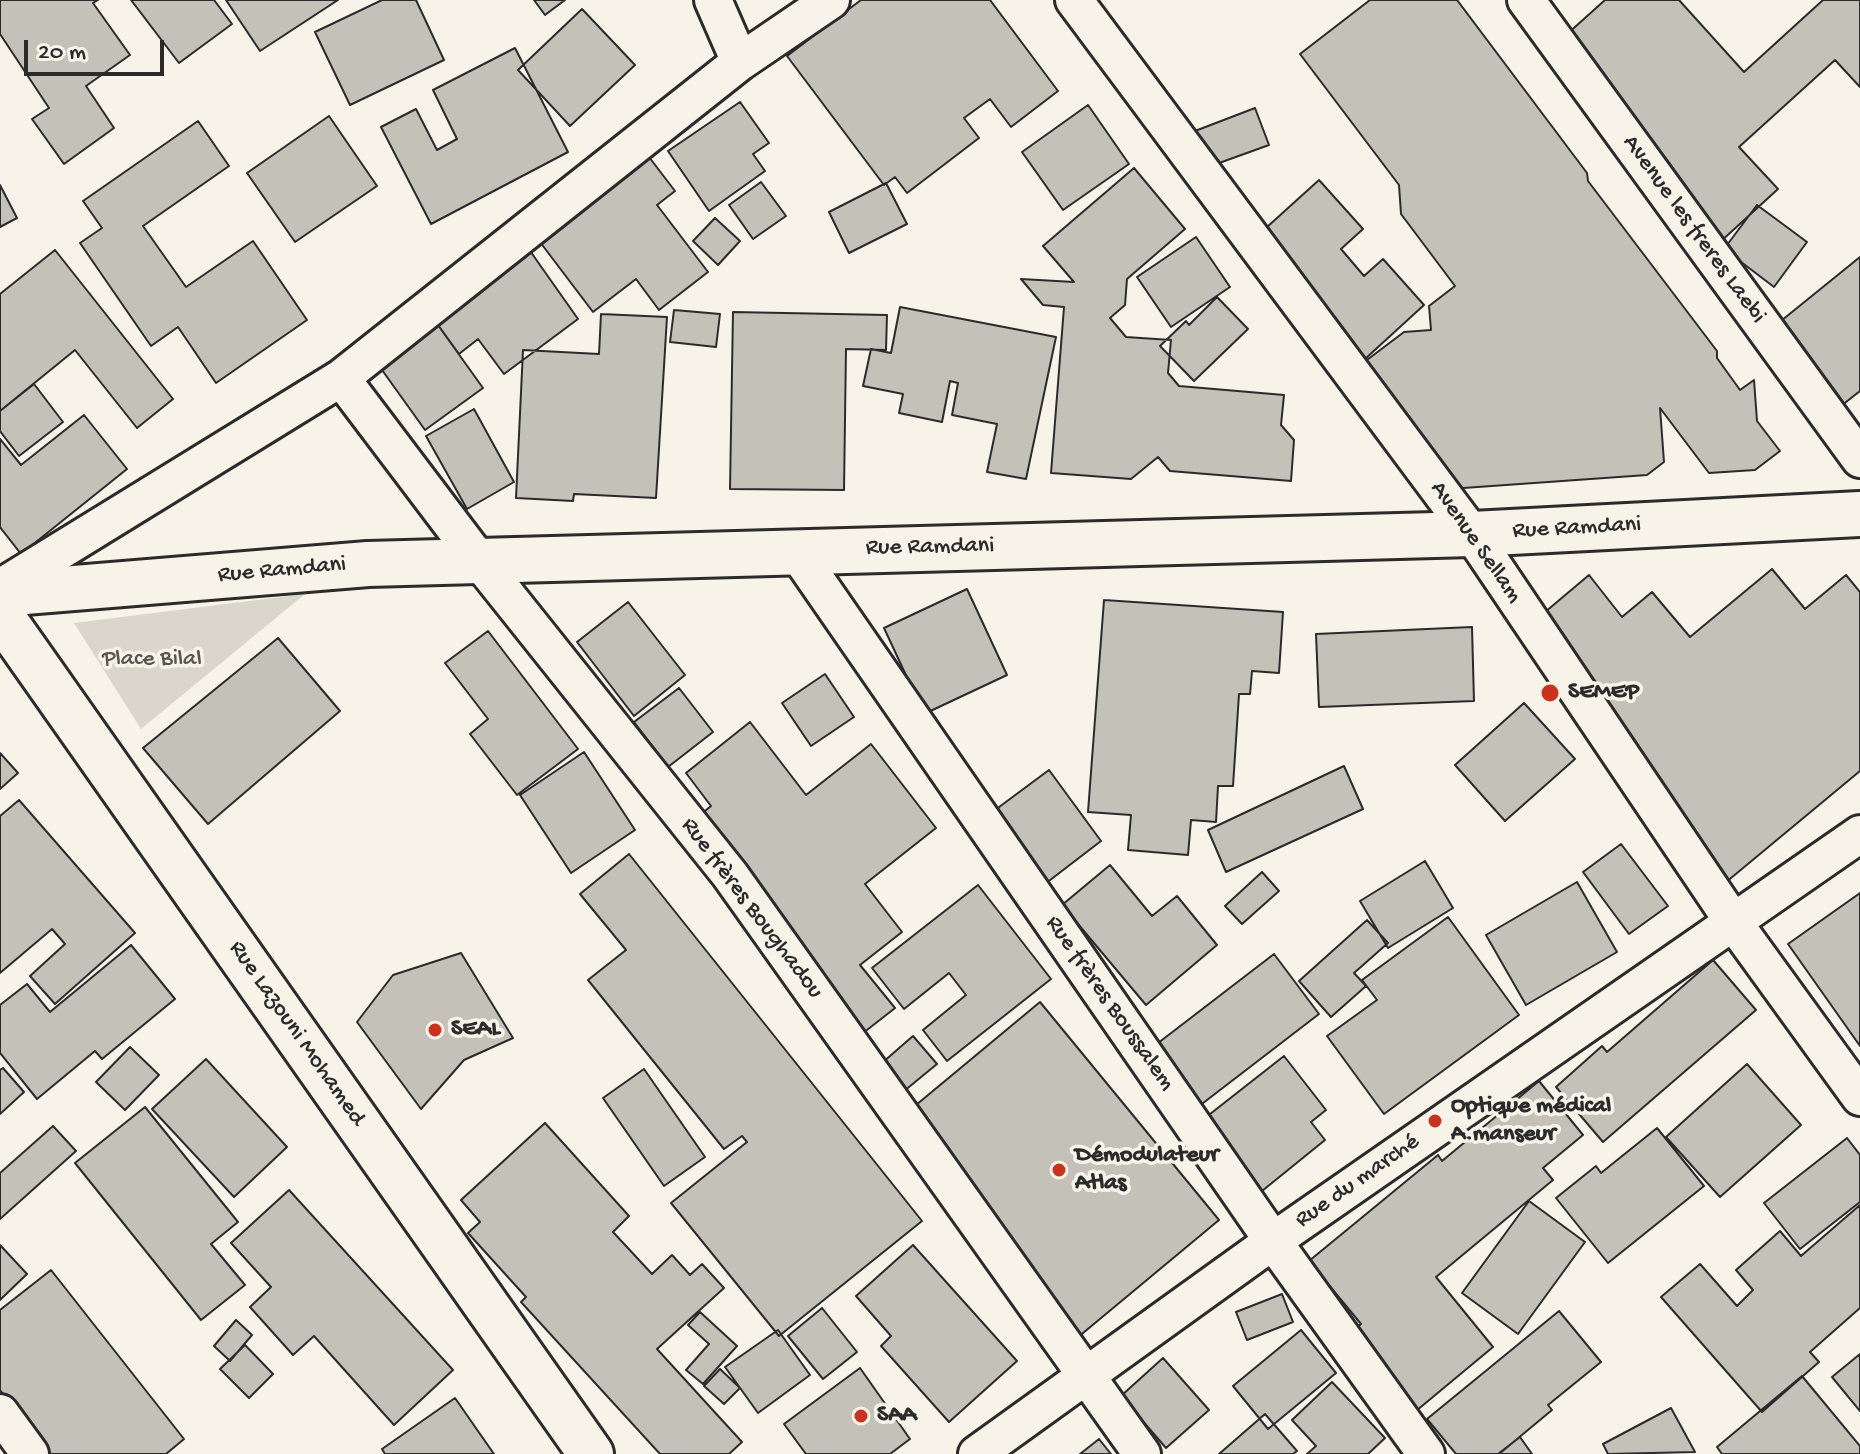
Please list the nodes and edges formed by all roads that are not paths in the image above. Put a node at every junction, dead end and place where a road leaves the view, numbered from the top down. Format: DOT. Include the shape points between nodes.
graph roads {
  1 [pos="713,0"];
  2 [pos="831,0"];
  3 [pos="1074,0"];
  4 [pos="1526,0"];
  5 [pos="740,62"];
  6 [pos="341,378"];
  7 [pos="1860,459"];
  8 [pos="1860,514"];
  9 [pos="1472,534"];
  10 [pos="796,551"];
  11 [pos="481,563"];
  12 [pos="0,588"];
  13 [pos="0,594"];
  14 [pos="0,614"];
  15 [pos="1860,834"];
  16 [pos="1734,923"];
  17 [pos="1860,1097"];
  18 [pos="1273,1241"];
  19 [pos="1086,1373"];
  20 [pos="0,1413"];
  21 [pos="30,1454"];
  22 [pos="591,1454"];
  23 [pos="977,1454"];
  24 [pos="1142,1454"];
  25 [pos="1426,1454"];
  1 -- 5 [label="street"];
  2 -- 5 [label="street"];
  3 -- 9 [label="street, Avenue Sellam"];
  4 -- 7 [label="street, Avenue les freres Laebi"];
  5 -- 6 [label="street"];
  6 -- 11 [label="street, Rue frères Boughadou"];
  6 -- 12 [label="street"];
  8 -- 9 [label="main road, Rue Ramdani"];
  9 -- 10 [label="main road, Rue Ramdani"];
  9 -- 16 [label="street, Avenue Sellam"];
  10 -- 11 [label="main road, Rue Ramdani"];
  10 -- 18 [label="street, Rue frères Boussalem"];
  11 -- 13 [label="main road, Rue Ramdani" via="368,564"];
  11 -- 19 [label="street, Rue frères Boughadou" via="730,875"];
  14 -- 22 [label="main road, Rue Lazouni Mohamed"];
  15 -- 16 [label="street, Rue du marché"];
  16 -- 17 [label="street, Avenue Sellam"];
  16 -- 18 [label="street, Rue du marché"];
  18 -- 19 [label="street, Rue du marché"];
  18 -- 25 [label="street, Rue frères Boussalem"];
  19 -- 23 [label="street, Rue du marché"];
  19 -- 24 [label="street, Rue frères Boughadou"];
  20 -- 21 [label="street"];
}
